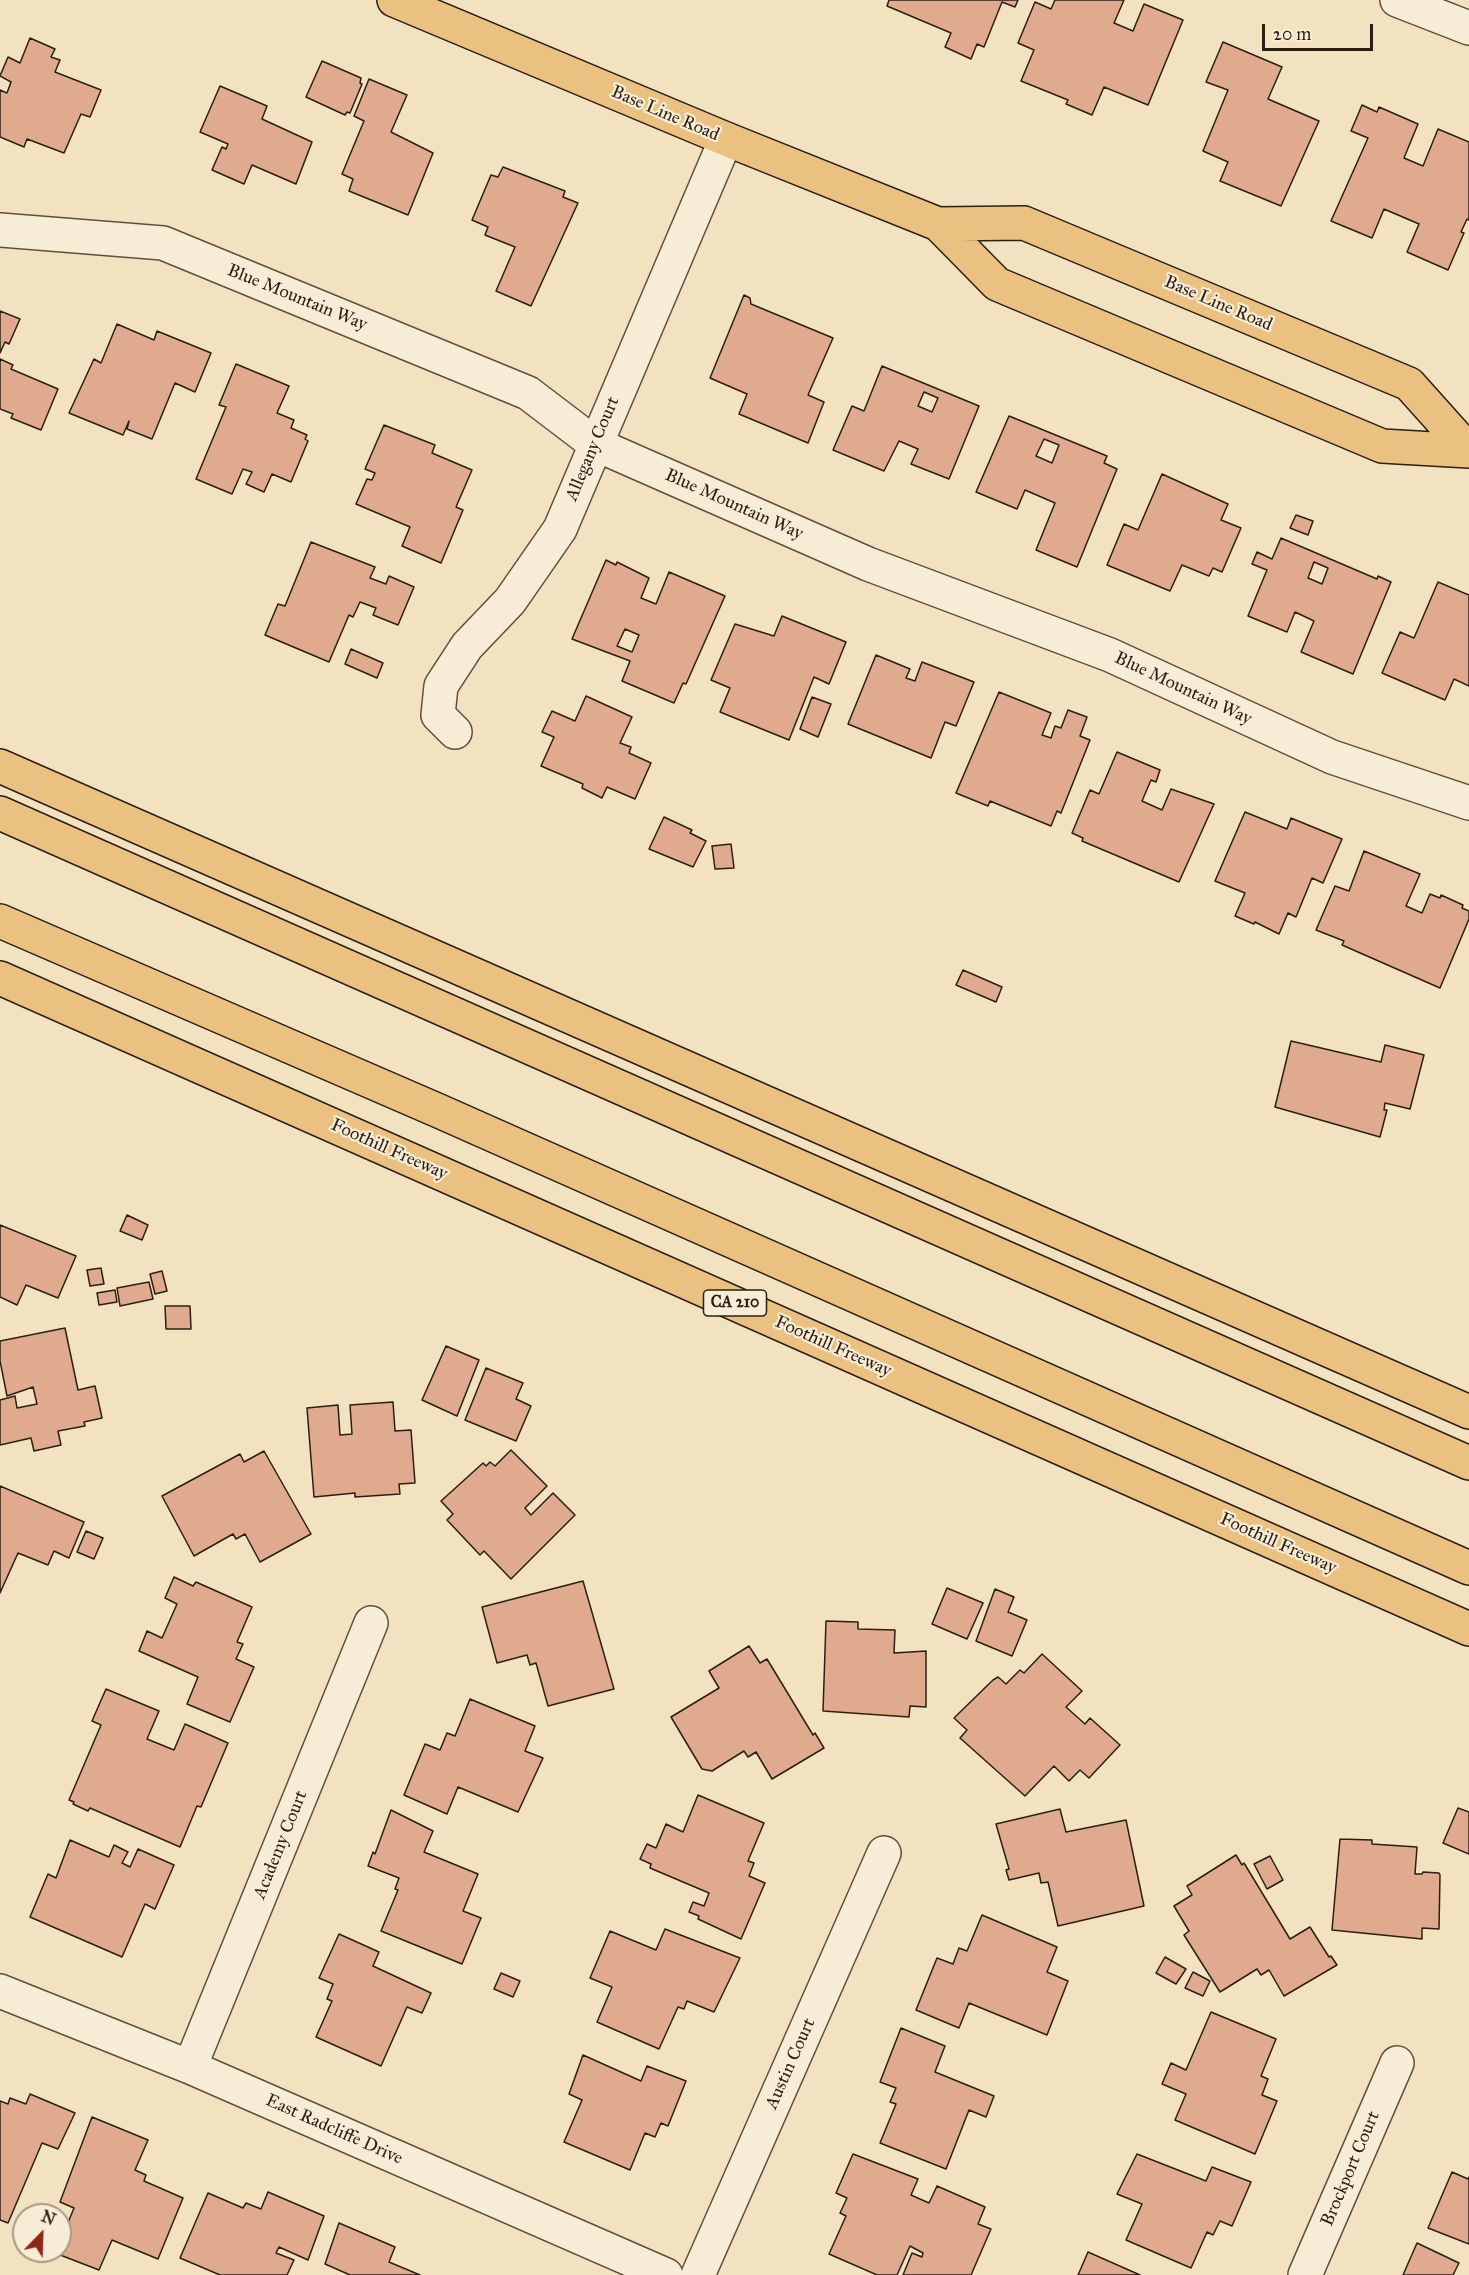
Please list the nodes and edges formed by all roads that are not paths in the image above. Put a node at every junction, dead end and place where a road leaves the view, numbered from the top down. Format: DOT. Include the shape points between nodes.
graph roads {
  1 [pos="394,0"];
  2 [pos="1397,0"];
  3 [pos="1469,28"];
  4 [pos="726,139"];
  5 [pos="938,224"];
  6 [pos="0,230"];
  7 [pos="595,444"];
  8 [pos="1469,451"];
  9 [pos="455,732"];
  10 [pos="0,766"];
  11 [pos="1469,803"];
  12 [pos="0,813"];
  13 [pos="0,921"];
  14 [pos="0,978"];
  15 [pos="1469,1412"];
  16 [pos="1469,1463"];
  17 [pos="1469,1568"];
  18 [pos="371,1623"];
  19 [pos="1469,1629"];
  20 [pos="884,1853"];
  21 [pos="0,1991"];
  22 [pos="1396,2063"];
  23 [pos="190,2067"];
  24 [pos="666,2275"];
  25 [pos="698,2275"];
  26 [pos="1305,2275"];
  1 -- 4 [label="main road, Base Line Road"];
  2 -- 3 [label="street"];
  4 -- 5 [label="main road, Base Line Road"];
  4 -- 7 [label="street, Allegany Court"];
  5 -- 8 [label="main road, Base Line Road" via="997,284 1383,446"];
  5 -- 8 [label="main road, Base Line Road" via="1024,223 1409,384"];
  6 -- 7 [label="street, Blue Mountain Way" via="163,243 528,393"];
  7 -- 9 [label="street, Allegany Court" via="560,529 510,601 467,646 441,686 438,715"];
  7 -- 11 [label="street, Blue Mountain Way" via="868,564 1110,656 1332,757"];
  10 -- 15 [label="main road"];
  12 -- 16 [label="main road"];
  13 -- 17 [label="main road" via="439,1111"];
  14 -- 19 [label="main road, Foothill Freeway / CA 210"];
  18 -- 23 [label="street, Academy Court"];
  20 -- 25 [label="street, Austin Court"];
  21 -- 23 [label="street, East Radcliffe Drive"];
  22 -- 26 [label="street, Brockport Court"];
  23 -- 24 [label="street, East Radcliffe Drive"];
}
